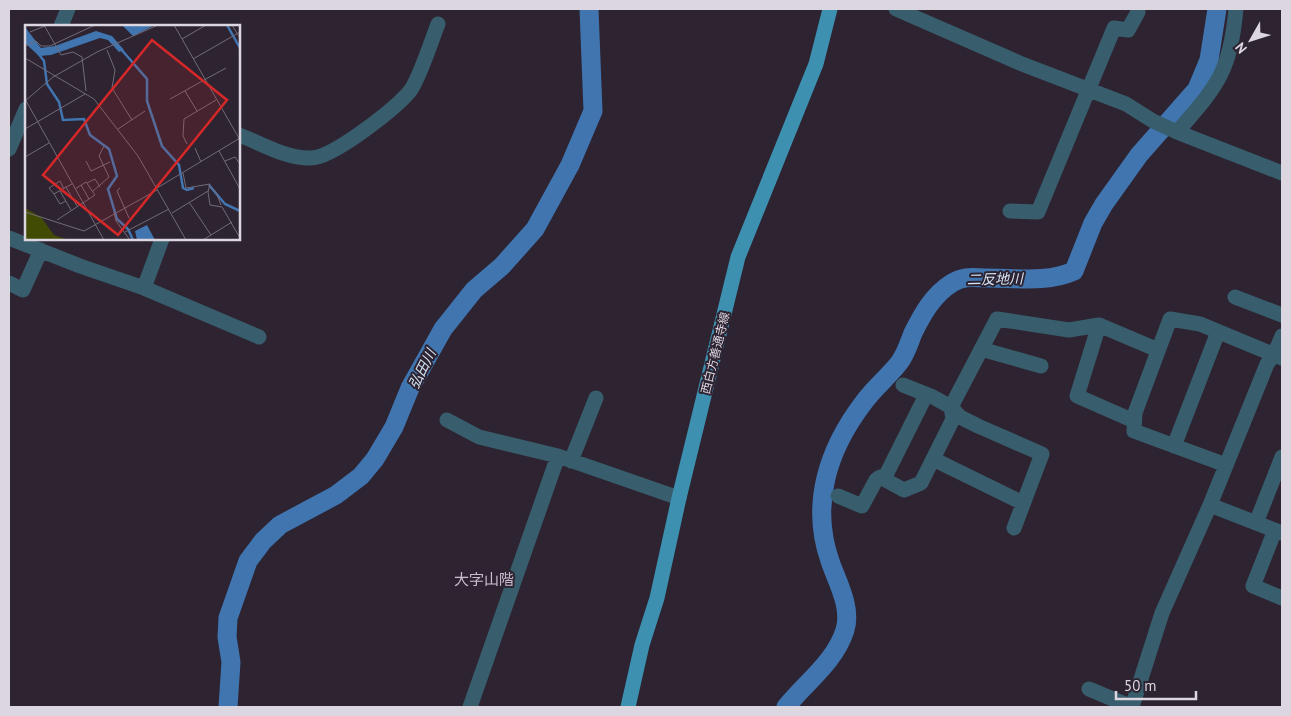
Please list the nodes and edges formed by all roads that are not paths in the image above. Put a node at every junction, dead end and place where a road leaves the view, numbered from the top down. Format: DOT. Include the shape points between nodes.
graph roads {
  1 [pos="68,9"];
  2 [pos="830,9"];
  3 [pos="896,9"];
  4 [pos="1236,9"];
  5 [pos="1138,12"];
  6 [pos="438,24"];
  7 [pos="62,25"];
  8 [pos="1089,90"];
  9 [pos="25,112"];
  10 [pos="1177,132"];
  11 [pos="240,135"];
  12 [pos="9,149"];
  13 [pos="1282,173"];
  14 [pos="1010,211"];
  15 [pos="9,238"];
  16 [pos="162,240"];
  17 [pos="41,250"];
  18 [pos="9,283"];
  19 [pos="144,288"];
  20 [pos="1235,297"];
  21 [pos="1282,315"];
  22 [pos="1099,325"];
  23 [pos="1218,332"];
  24 [pos="1282,336"];
  25 [pos="259,337"];
  26 [pos="981,349"];
  27 [pos="1158,350"];
  28 [pos="1278,357"];
  29 [pos="1041,366"];
  30 [pos="903,385"];
  31 [pos="926,395"];
  32 [pos="596,398"];
  33 [pos="952,407"];
  34 [pos="447,420"];
  35 [pos="1134,421"];
  36 [pos="1174,446"];
  37 [pos="1282,457"];
  38 [pos="564,458"];
  39 [pos="933,459"];
  40 [pos="1226,465"];
  41 [pos="884,479"];
  42 [pos="838,496"];
  43 [pos="679,498"];
  44 [pos="1023,504"];
  45 [pos="1210,506"];
  46 [pos="1256,523"];
  47 [pos="1014,528"];
  48 [pos="1279,532"];
  49 [pos="1282,598"];
  50 [pos="1089,689"];
  51 [pos="470,707"];
  52 [pos="628,707"];
  53 [pos="1132,707"];
  1 -- 7 [label="street"];
  2 -- 43 [label="main road, 西白方善通寺線" via="816,64 738,257"];
  3 -- 8 [label="street"];
  4 -- 10 [label="street" via="1232,46 1221,78"];
  5 -- 8 [label="street" via="1128,30 1114,28"];
  6 -- 11 [label="street" via="411,90 387,112 332,150 312,158 291,156"];
  8 -- 10 [label="street" via="1126,104"];
  8 -- 14 [label="street" via="1038,212"];
  9 -- 12 [label="street"];
  10 -- 13 [label="street"];
  15 -- 17 [label="street"];
  16 -- 19 [label="street"];
  17 -- 18 [label="street" via="23,290"];
  17 -- 19 [label="street"];
  19 -- 25 [label="street"];
  20 -- 21 [label="street"];
  22 -- 26 [label="street" via="1069,330 996,319"];
  22 -- 27 [label="street"];
  22 -- 35 [label="street" via="1077,396"];
  23 -- 27 [label="street" via="1200,324 1170,319"];
  23 -- 28 [label="street"];
  23 -- 36 [label="street"];
  24 -- 28 [label="street"];
  26 -- 29 [label="street"];
  26 -- 33 [label="street"];
  27 -- 35 [label="street"];
  28 -- 40 [label="street" via="1267,364"];
  30 -- 31 [label="street"];
  31 -- 33 [label="street"];
  31 -- 41 [label="street"];
  32 -- 38 [label="street"];
  33 -- 39 [label="street" via="953,419"];
  33 -- 44 [label="street" via="960,417 1042,454"];
  34 -- 38 [label="street" via="479,437"];
  35 -- 36 [label="street" via="1134,431"];
  36 -- 40 [label="street"];
  37 -- 46 [label="street"];
  38 -- 43 [label="street"];
  38 -- 51 [label="street"];
  39 -- 41 [label="street" via="921,483 904,490"];
  39 -- 44 [label="street"];
  40 -- 45 [label="street"];
  41 -- 42 [label="street" via="876,480 862,506"];
  43 -- 52 [label="main road, 西白方善通寺線"];
  44 -- 47 [label="street"];
  45 -- 46 [label="street"];
  45 -- 53 [label="street" via="1162,613"];
  46 -- 48 [label="street"];
  48 -- 49 [label="street" via="1253,586"];
  50 -- 53 [label="street"];
}
